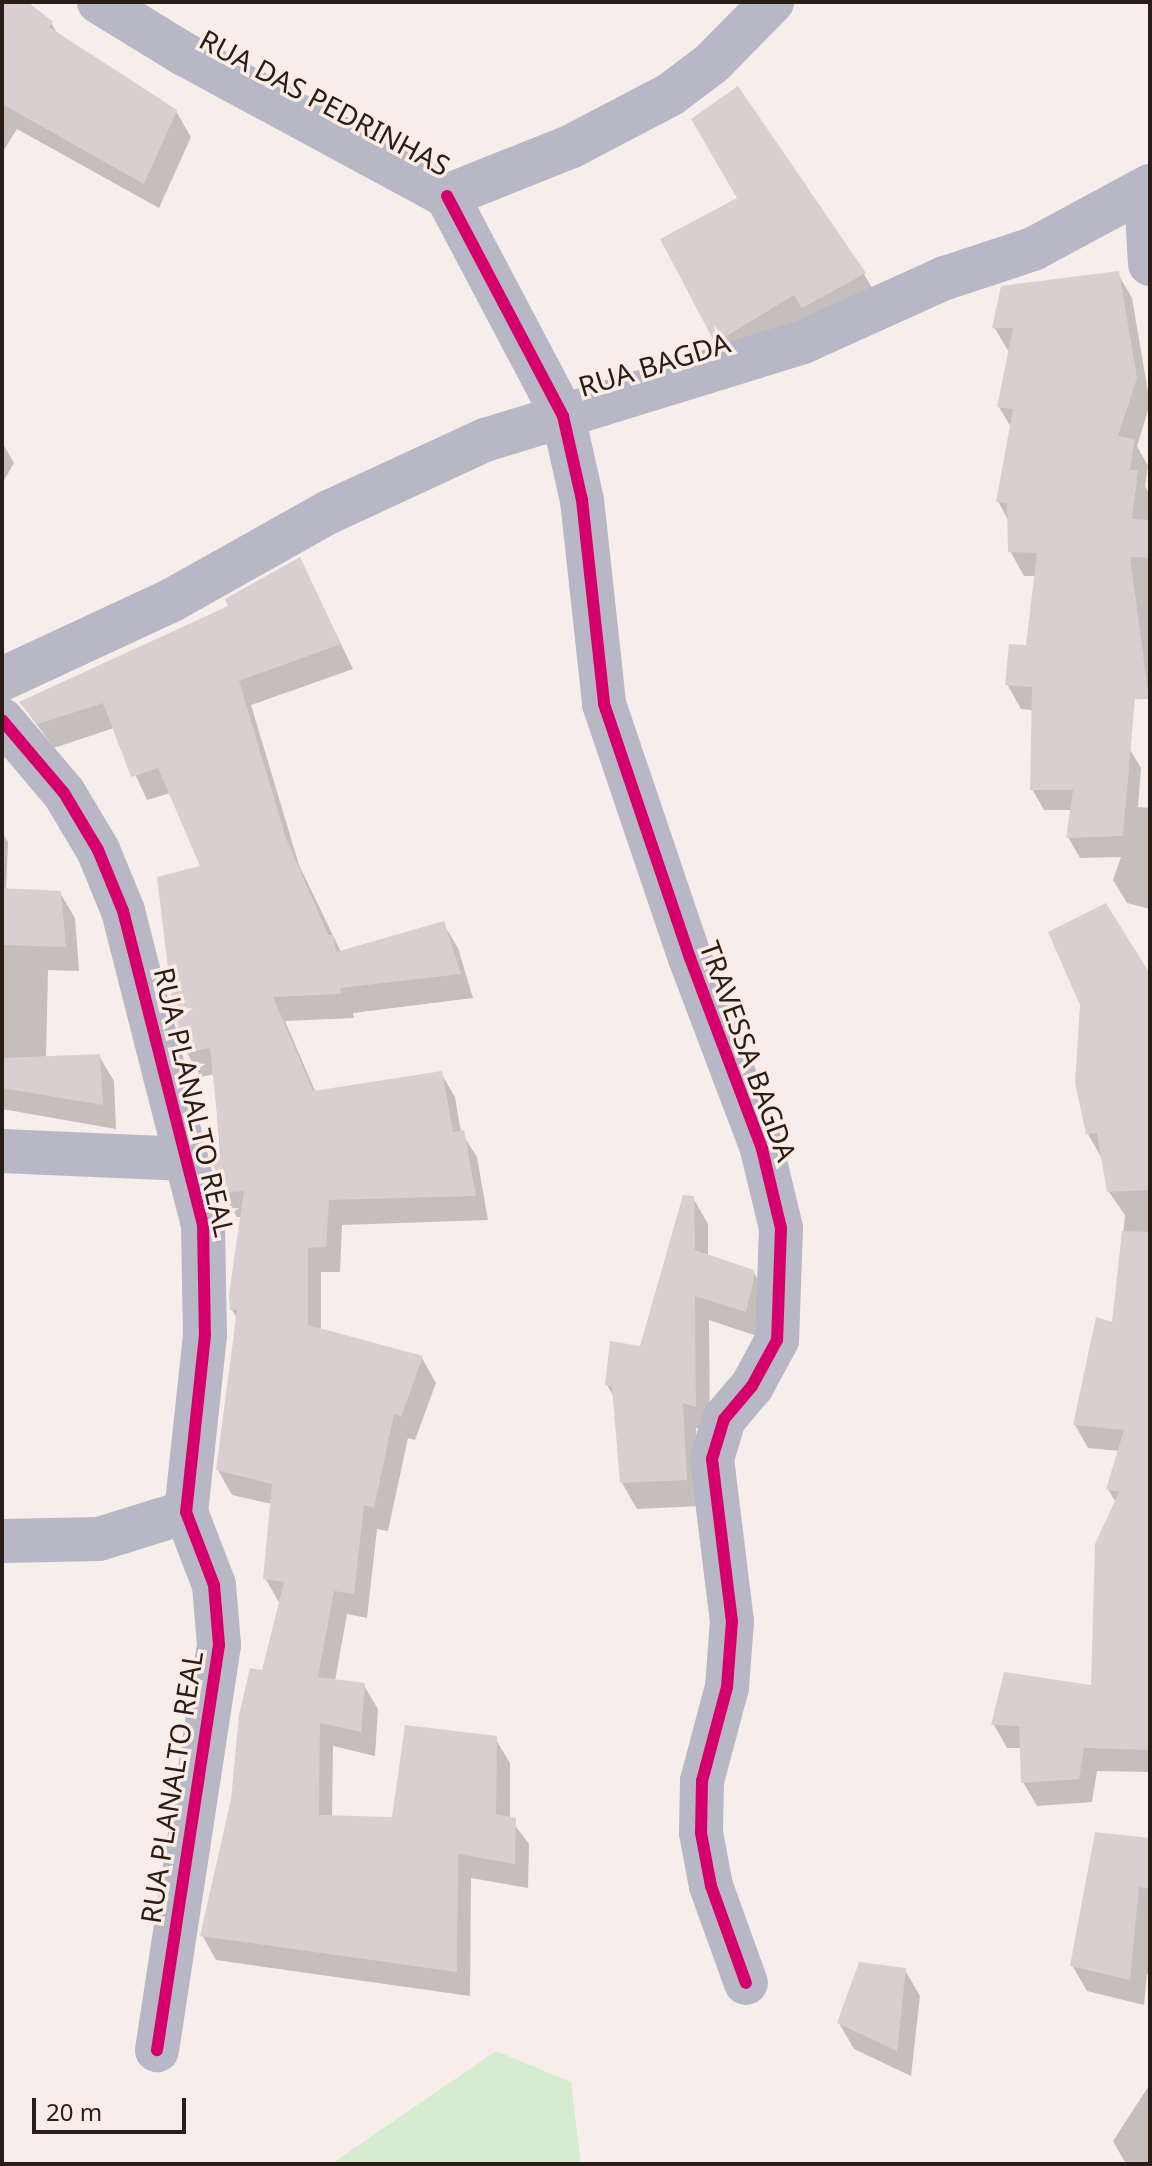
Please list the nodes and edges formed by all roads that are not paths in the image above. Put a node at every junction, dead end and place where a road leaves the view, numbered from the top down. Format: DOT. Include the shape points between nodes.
graph roads {
  1 [pos="99,2"];
  2 [pos="772,2"];
  3 [pos="1148,188"];
  4 [pos="447,196"];
  5 [pos="1150,264"];
  6 [pos="563,416"];
  7 [pos="2,679"];
  8 [pos="9,738"];
  9 [pos="2,1151"];
  10 [pos="186,1159"];
  11 [pos="186,1512"];
  12 [pos="2,1541"];
  13 [pos="746,1983"];
  14 [pos="157,2050"];
  1 -- 4 [label="street, RUA DAS PEDRINHAS" via="184,54"];
  2 -- 4 [label="street, RUA DAS PEDRINHAS" via="712,63 671,94 572,146"];
  3 -- 5 [label="street"];
  3 -- 6 [label="street, RUA BAGDA" via="1033,249 945,278 803,342"];
  4 -- 6 [label="street, TRAVESSA BAGDA"];
  6 -- 7 [label="street, RUA BAGDA" via="485,440 343,505 172,600"];
  6 -- 13 [label="street, TRAVESSA BAGDA" via="582,500 604,704 762,1149 781,1228 777,1340 752,1386 724,1419 712,1459 732,1621 727,1687 702,1781 701,1833 711,1886"];
  8 -- 10 [label="street, RUA PLANALTO REAL" via="64,793 98,850 123,911"];
  9 -- 10 [label="street"];
  10 -- 11 [label="street, RUA PLANALTO REAL" via="203,1224 208,1282"];
  11 -- 12 [label="street" via="99,1539"];
  11 -- 14 [label="street, RUA PLANALTO REAL" via="214,1585 219,1645"];
}
